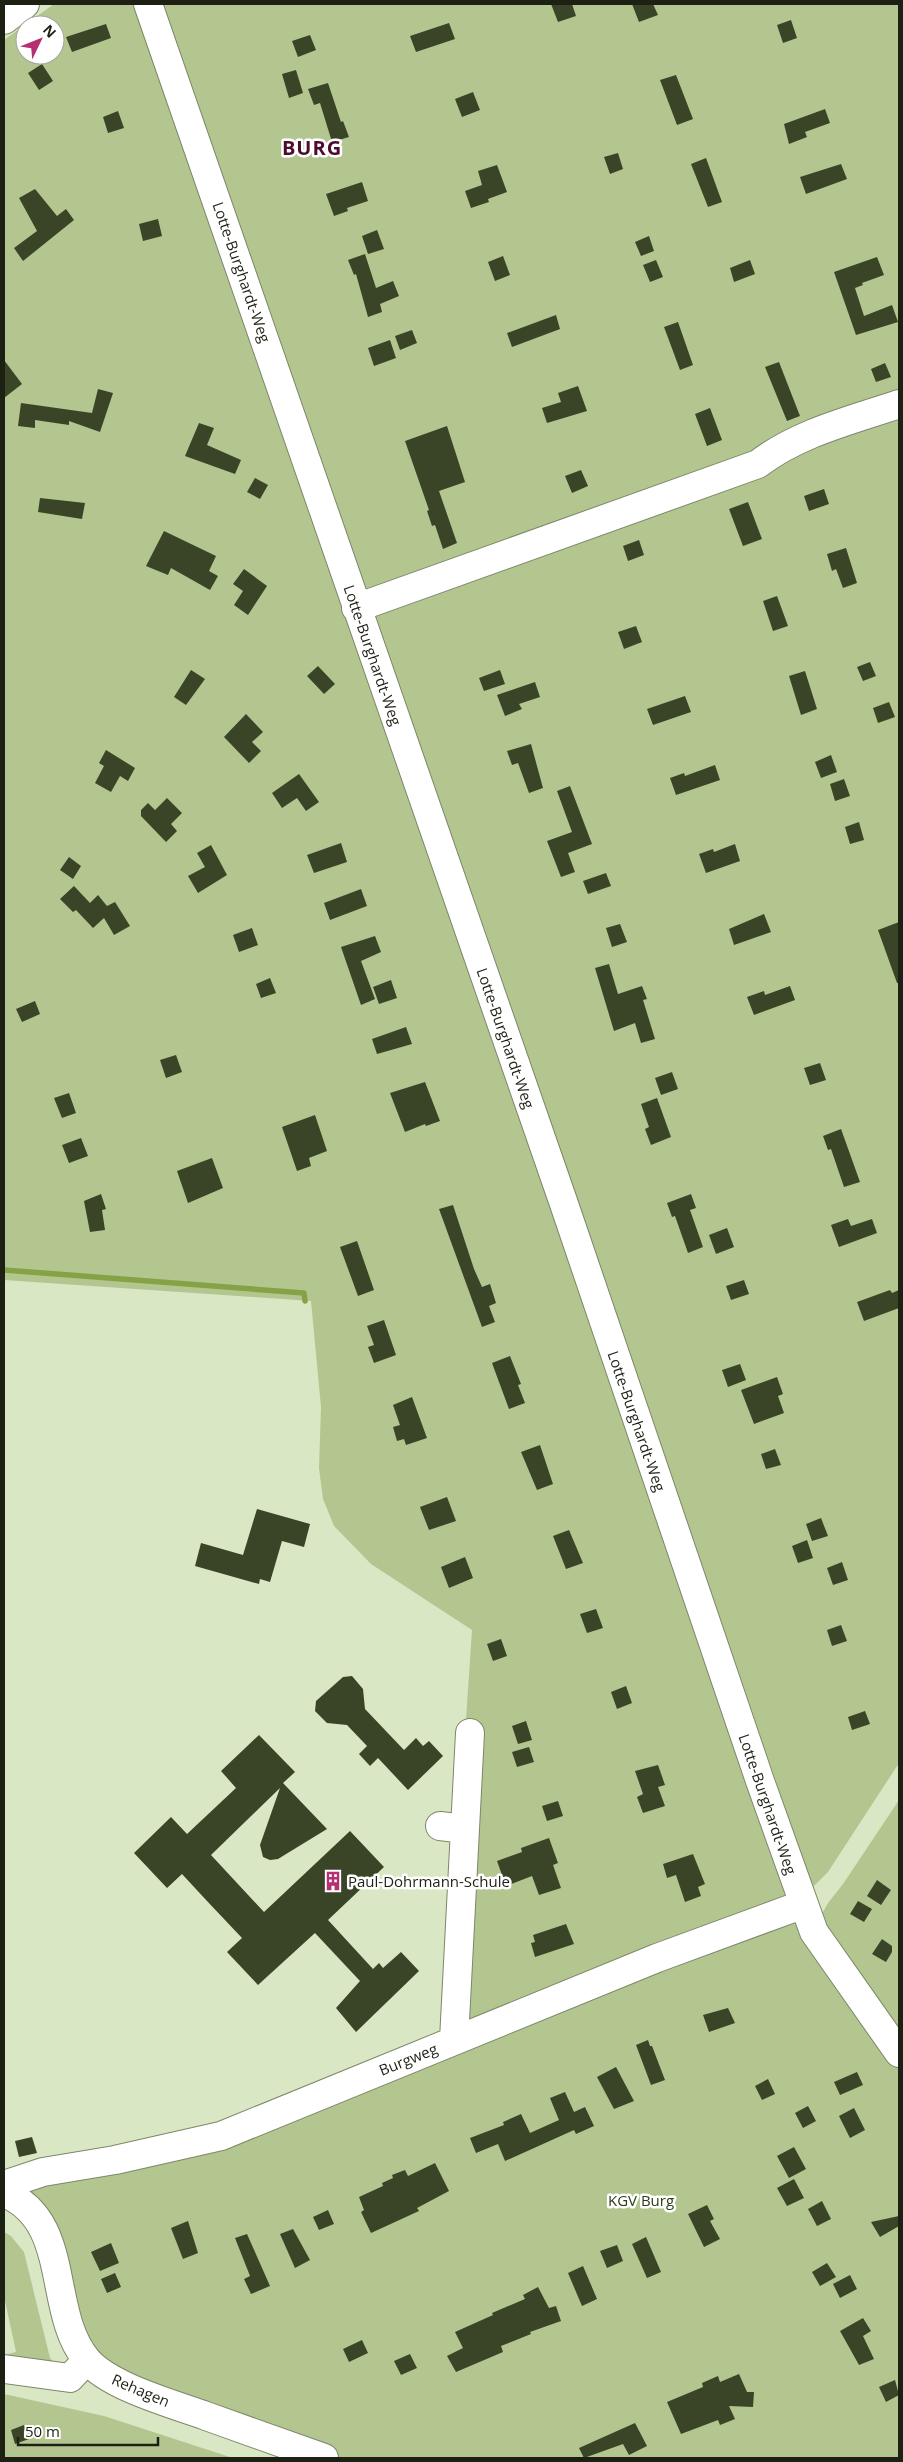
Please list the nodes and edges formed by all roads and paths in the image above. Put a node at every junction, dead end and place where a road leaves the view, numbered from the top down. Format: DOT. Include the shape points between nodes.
graph roads {
  1 [pos="25,4"];
  2 [pos="148,4"];
  3 [pos="4,20"];
  4 [pos="899,404"];
  5 [pos="356,608"];
  6 [pos="470,1733"];
  7 [pos="804,1904"];
  8 [pos="454,2040"];
  9 [pos="899,2053"];
  10 [pos="4,2185"];
  11 [pos="4,2194"];
  12 [pos="87,2360"];
  13 [pos="4,2369"];
  14 [pos="324,2458"];
  1 -- 3 [label="street"];
  2 -- 5 [label="street, Lotte-Burghardt-Weg"];
  4 -- 5 [label="street" via="836,425 774,452 758,464"];
  5 -- 7 [label="street, Lotte-Burghardt-Weg"];
  6 -- 8 [label="street" via="452,1828"];
  7 -- 8 [label="street, Burgweg" via="657,1958"];
  7 -- 9 [label="street, Lotte-Burghardt-Weg" via="814,1932"];
  8 -- 10 [label="street, Burgweg" via="221,2136 43,2172"];
  11 -- 12 [label="street, Rehagen" via="27,2207 46,2235 67,2324"];
  12 -- 13 [label="street" via="70,2378"];
  12 -- 14 [label="street, Rehagen" via="105,2375 146,2394"];
}
